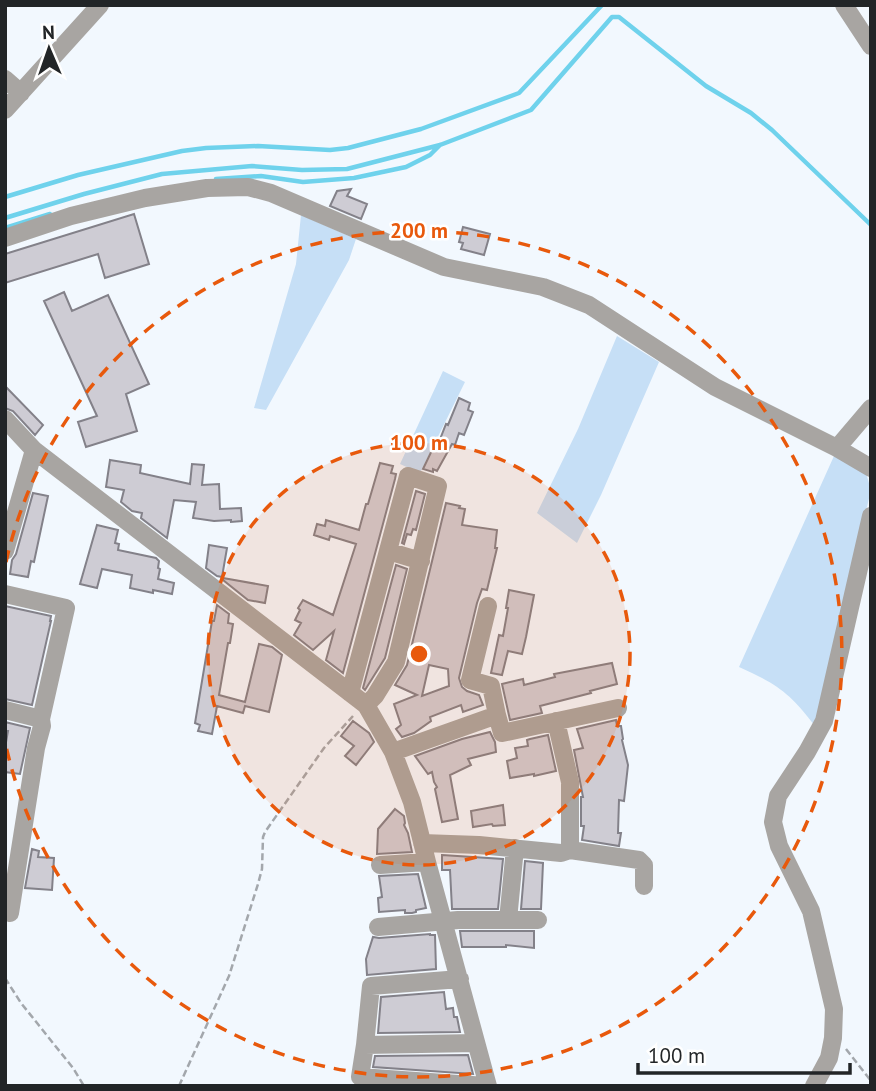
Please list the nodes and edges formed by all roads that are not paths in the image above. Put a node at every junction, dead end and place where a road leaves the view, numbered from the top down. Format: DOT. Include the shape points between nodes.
graph roads {
  1 [pos="100,5"];
  2 [pos="844,5"];
  3 [pos="871,46"];
  4 [pos="5,79"];
  5 [pos="20,93"];
  6 [pos="5,110"];
  7 [pos="5,238"];
  8 [pos="871,408"];
  9 [pos="5,419"];
  10 [pos="837,448"];
  11 [pos="34,450"];
  12 [pos="871,468"];
  13 [pos="871,516"];
  14 [pos="5,551"];
  15 [pos="388,551"];
  16 [pos="421,561"];
  17 [pos="5,594"];
  18 [pos="488,606"];
  19 [pos="349,693"];
  20 [pos="366,705"];
  21 [pos="618,708"];
  22 [pos="5,710"];
  23 [pos="498,715"];
  24 [pos="41,719"];
  25 [pos="556,721"];
  26 [pos="393,752"];
  27 [pos="422,843"];
  28 [pos="515,848"];
  29 [pos="570,850"];
  30 [pos="427,862"];
  31 [pos="380,865"];
  32 [pos="644,886"];
  33 [pos="10,913"];
  34 [pos="508,920"];
  35 [pos="538,920"];
  36 [pos="445,921"];
  37 [pos="378,927"];
  38 [pos="460,979"];
  39 [pos="476,1043"];
  40 [pos="365,1045"];
  41 [pos="487,1086"];
  42 [pos="814,1086"];
  1 -- 5 [label="street"];
  2 -- 3 [label="street"];
  4 -- 5 [label="street"];
  5 -- 6 [label="street"];
  7 -- 10 [label="street" via="145,198 248,187 444,267 543,287 589,305 715,387"];
  8 -- 10 [label="street"];
  9 -- 11 [label="street"];
  10 -- 12 [label="street"];
  11 -- 14 [label="street"];
  11 -- 19 [label="street"];
  13 -- 42 [label="street" via="824,721 778,796 774,822 779,846 811,911 834,1009 829,1058"];
  15 -- 16 [label="street"];
  15 -- 16 [label="street" via="408,476 438,486"];
  15 -- 19 [label="street"];
  16 -- 20 [label="street" via="396,662"];
  17 -- 24 [label="street" via="66,608"];
  18 -- 23 [label="street" via="470,680 491,686"];
  19 -- 20 [label="street"];
  20 -- 26 [label="street"];
  21 -- 25 [label="street"];
  22 -- 24 [label="street"];
  23 -- 25 [label="street" via="502,733"];
  23 -- 26 [label="street"];
  24 -- 33 [label="street"];
  25 -- 29 [label="street" via="570,782"];
  26 -- 27 [label="street"];
  27 -- 28 [label="street"];
  27 -- 30 [label="street"];
  28 -- 29 [label="street"];
  28 -- 34 [label="street"];
  29 -- 32 [label="street" via="639,860 644,865"];
  30 -- 31 [label="street"];
  30 -- 36 [label="street"];
  34 -- 35 [label="street"];
  34 -- 36 [label="street"];
  36 -- 37 [label="street"];
  36 -- 38 [label="street"];
  38 -- 39 [label="street"];
  38 -- 40 [label="street" via="371,986"];
  39 -- 40 [label="street"];
  39 -- 41 [label="street"];
  40 -- 41 [label="street" via="360,1077"];
}
